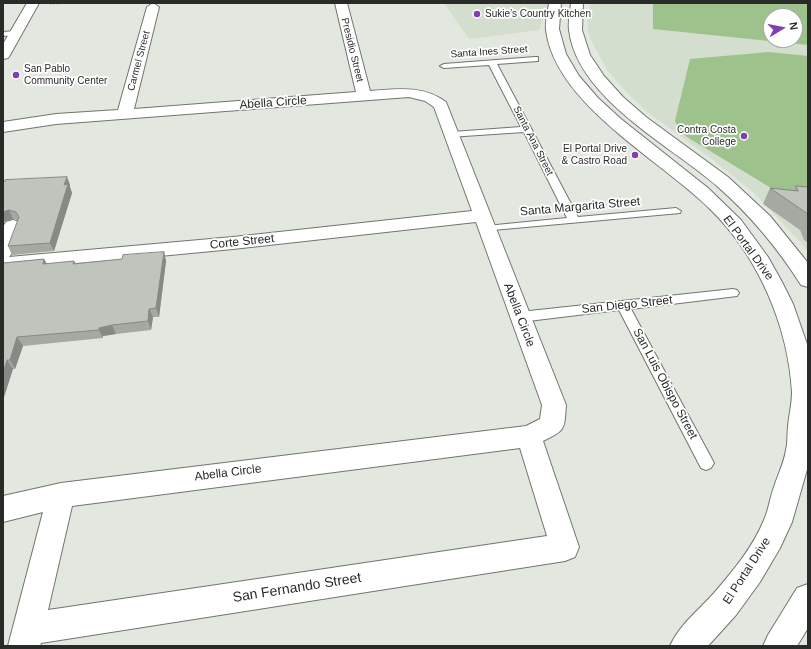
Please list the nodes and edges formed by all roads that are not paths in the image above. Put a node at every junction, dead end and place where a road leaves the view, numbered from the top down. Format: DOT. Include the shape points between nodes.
graph roads {
  1 [pos="33,3"];
  2 [pos="341,3"];
  3 [pos="555,3"];
  4 [pos="577,3"];
  5 [pos="153,7"];
  6 [pos="9,33"];
  7 [pos="3,55"];
  8 [pos="535,59"];
  9 [pos="492,62"];
  10 [pos="444,66"];
  11 [pos="364,96"];
  12 [pos="125,114"];
  13 [pos="3,115"];
  14 [pos="56,119"];
  15 [pos="3,127"];
  16 [pos="527,129"];
  17 [pos="452,135"];
  18 [pos="676,211"];
  19 [pos="574,220"];
  20 [pos="484,222"];
  21 [pos="13,226"];
  22 [pos="3,252"];
  23 [pos="3,264"];
  24 [pos="808,280"];
  25 [pos="733,293"];
  26 [pos="623,306"];
  27 [pos="520,317"];
  28 [pos="802,351"];
  29 [pos="529,436"];
  30 [pos="706,463"];
  31 [pos="3,495"];
  32 [pos="61,495"];
  33 [pos="3,509"];
  34 [pos="808,600"];
  35 [pos="26,638"];
  36 [pos="686,646"];
  37 [pos="779,646"];
  1 -- 6 [label="street"];
  2 -- 11 [label="street, Presidio Street"];
  3 -- 28 [label="street, El Portal Drive" via="552,30 560,55 574,79 616,124 701,191 734,224 774,284"];
  4 -- 24 [label="street, El Portal Drive" via="576,39 589,65 601,81 652,130 746,201 779,238"];
  5 -- 12 [label="street, Carmel Street"];
  6 -- 7 [label="street"];
  8 -- 9 [label="lane, Santa Ines Street"];
  9 -- 10 [label="lane, Santa Ines Street"];
  9 -- 16 [label="lane, Santa Ana Street"];
  11 -- 12 [label="street, Abella Circle"];
  11 -- 17 [label="street, Abella Circle" via="410,93 430,97 441,105"];
  12 -- 14 [label="street, Abella Circle"];
  13 -- 14 [label="street, Abella Circle"];
  14 -- 15 [label="street, Abella Circle"];
  16 -- 17 [label="lane"];
  16 -- 19 [label="lane, Santa Ana Street"];
  17 -- 20 [label="street, Abella Circle"];
  18 -- 19 [label="lane, Santa Margarita Street"];
  19 -- 20 [label="lane, Santa Margarita Street"];
  20 -- 23 [label="street, Corte Street"];
  20 -- 27 [label="street, Abella Circle"];
  21 -- 22 [label="street"];
  25 -- 26 [label="lane, San Diego Street"];
  26 -- 27 [label="lane, San Diego Street"];
  26 -- 30 [label="lane, San Luis Obispo Street"];
  27 -- 29 [label="street, Abella Circle" via="554,405 552,425"];
  28 -- 36 [label="street, El Portal Drive" via="804,396 799,450 778,522 755,562 721,610"];
  29 -- 32 [label="street, Abella Circle"];
  29 -- 35 [label="street, San Fernando Street" via="565,547"];
  31 -- 32 [label="street, Abella Circle"];
  32 -- 33 [label="street, Abella Circle"];
  32 -- 35 [label="street"];
  34 -- 37 [label="street"];
}
